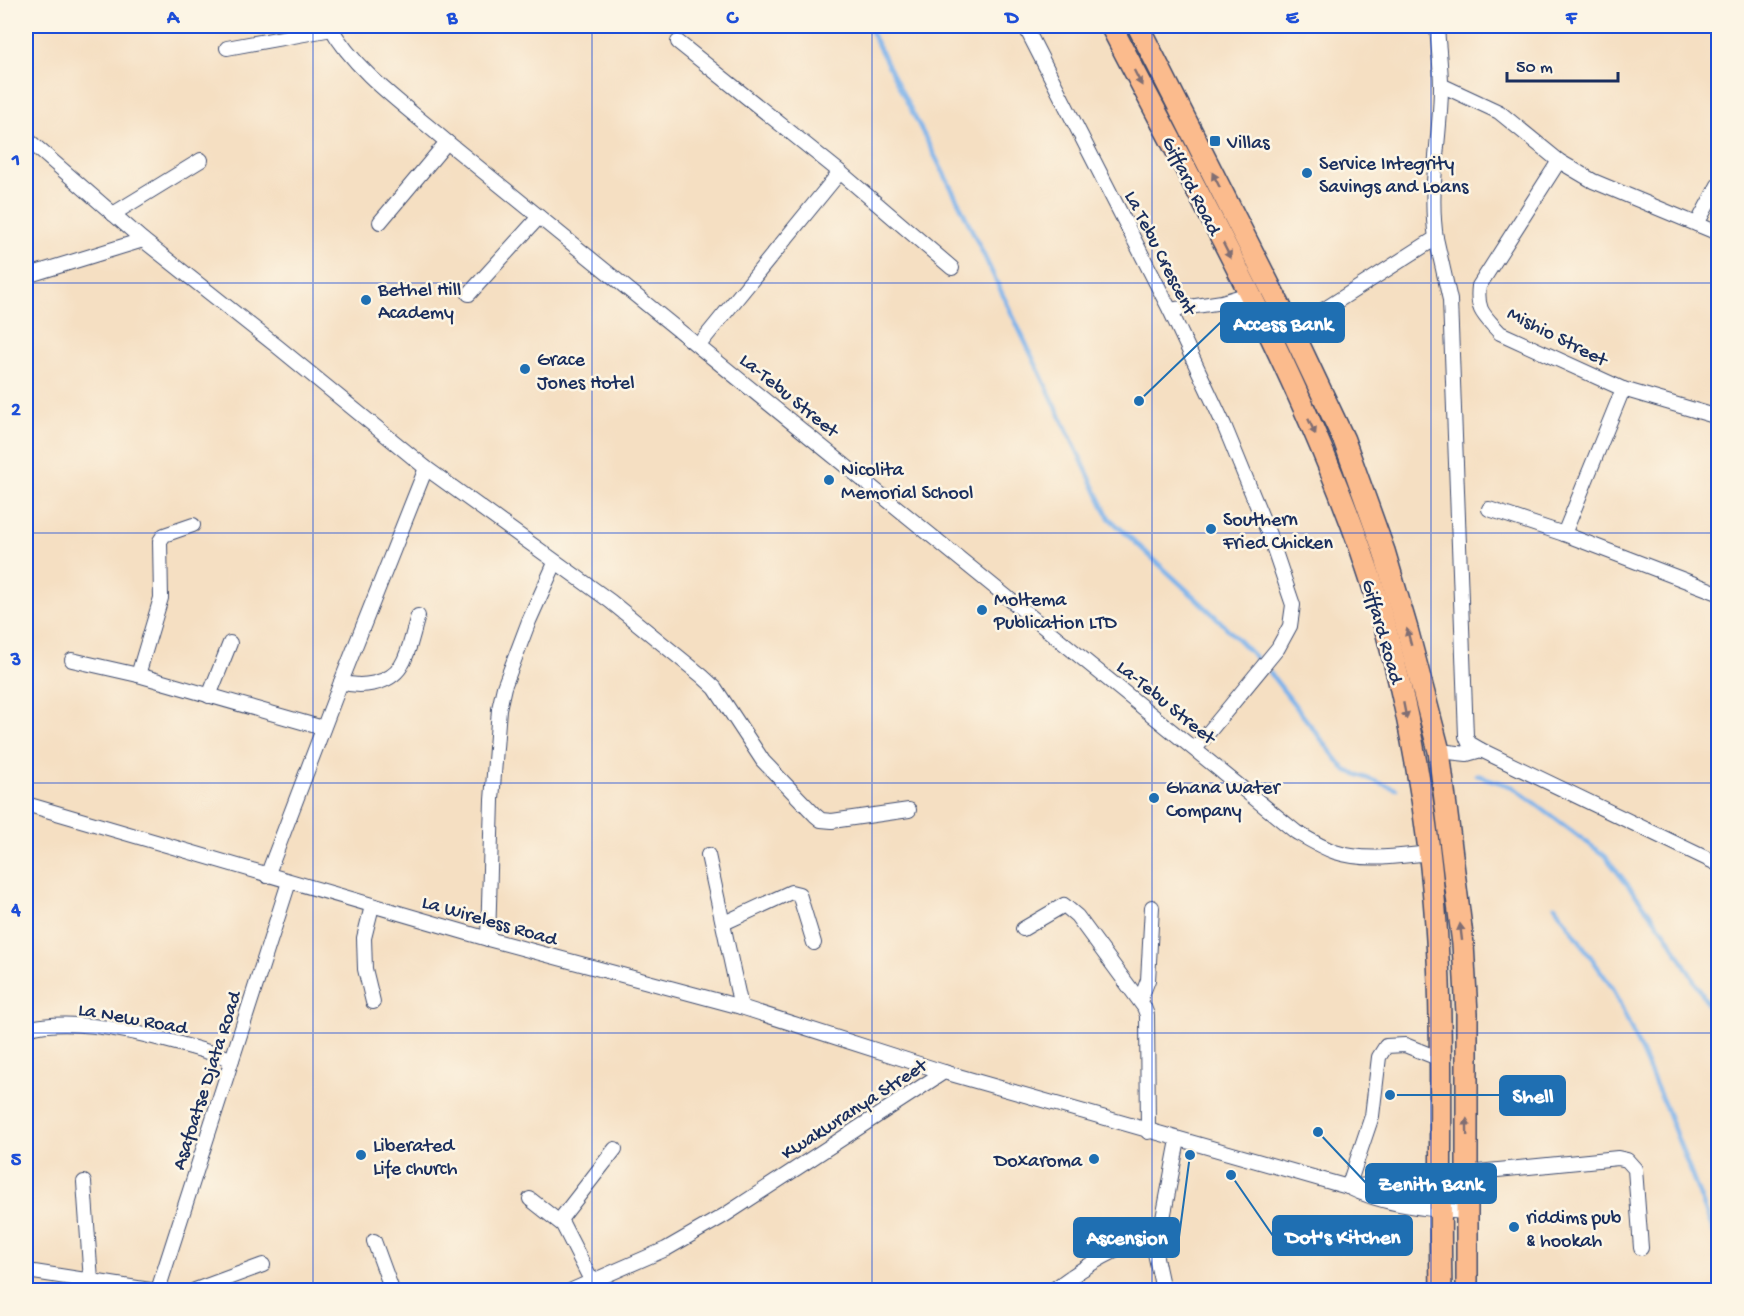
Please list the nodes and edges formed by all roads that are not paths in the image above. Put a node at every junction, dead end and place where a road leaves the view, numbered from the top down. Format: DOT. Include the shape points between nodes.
graph roads {
  1 [pos="1025,26"];
  2 [pos="1112,26"];
  3 [pos="1138,26"];
  4 [pos="1437,26"];
  5 [pos="331,27"];
  6 [pos="678,42"];
  7 [pos="228,48"];
  8 [pos="1441,85"];
  9 [pos="26,138"];
  10 [pos="447,142"];
  11 [pos="201,160"];
  12 [pos="1559,161"];
  13 [pos="840,172"];
  14 [pos="1719,184"];
  15 [pos="113,214"];
  16 [pos="539,217"];
  17 [pos="380,222"];
  18 [pos="1696,224"];
  19 [pos="1719,233"];
  20 [pos="1436,238"];
  21 [pos="143,240"];
  22 [pos="952,268"];
  23 [pos="26,276"];
  24 [pos="469,294"];
  25 [pos="1249,294"];
  26 [pos="1170,310"];
  27 [pos="1292,330"];
  28 [pos="699,345"];
  29 [pos="1623,389"];
  30 [pos="1719,417"];
  31 [pos="426,468"];
  32 [pos="1489,509"];
  33 [pos="193,525"];
  34 [pos="1564,534"];
  35 [pos="555,563"];
  36 [pos="1719,592"];
  37 [pos="418,616"];
  38 [pos="230,644"];
  39 [pos="72,660"];
  40 [pos="138,675"];
  41 [pos="340,682"];
  42 [pos="209,696"];
  43 [pos="323,728"];
  44 [pos="1195,749"];
  45 [pos="1481,750"];
  46 [pos="1438,751"];
  47 [pos="26,804"];
  48 [pos="909,810"];
  49 [pos="1430,853"];
  50 [pos="708,855"];
  51 [pos="1719,864"];
  52 [pos="267,876"];
  53 [pos="289,882"];
  54 [pos="372,906"];
  55 [pos="1152,907"];
  56 [pos="724,923"];
  57 [pos="1023,929"];
  58 [pos="488,939"];
  59 [pos="814,943"];
  60 [pos="1140,1001"];
  61 [pos="373,1002"];
  62 [pos="741,1007"];
  63 [pos="26,1029"];
  64 [pos="232,1059"];
  65 [pos="1440,1059"];
  66 [pos="944,1072"];
  67 [pos="1148,1132"];
  68 [pos="1178,1140"];
  69 [pos="615,1149"];
  70 [pos="1468,1173"];
  71 [pos="84,1182"];
  72 [pos="1348,1187"];
  73 [pos="530,1198"];
  74 [pos="1439,1202"];
  75 [pos="1467,1204"];
  76 [pos="559,1221"];
  77 [pos="1152,1239"];
  78 [pos="374,1241"];
  79 [pos="1641,1248"];
  80 [pos="263,1265"];
  81 [pos="26,1273"];
  82 [pos="91,1281"];
  83 [pos="592,1282"];
  84 [pos="150,1290"];
  85 [pos="158,1290"];
  86 [pos="195,1290"];
  87 [pos="393,1290"];
  88 [pos="572,1290"];
  89 [pos="1053,1290"];
  90 [pos="1163,1290"];
  91 [pos="1441,1290"];
  92 [pos="1467,1290"];
  1 -- 26 [label="street, La Tebu Crescent"];
  2 -- 25 [label="main road, Giffard Road, one-way"];
  27 -- 3 [label="main road, Giffard Road, one-way"];
  4 -- 8 [label="street"];
  5 -- 7 [label="street"];
  5 -- 10 [label="street, La-Tebu Street" via="353,58"];
  6 -- 13 [label="street"];
  8 -- 12 [label="street" via="1499,112"];
  8 -- 20 [label="street" via="1433,198"];
  9 -- 15 [label="street"];
  10 -- 16 [label="street, La-Tebu Street"];
  10 -- 17 [label="street"];
  11 -- 15 [label="street"];
  12 -- 18 [label="street" via="1593,181"];
  12 -- 29 [label="street, Mishio Street" via="1479,286 1477,303 1500,333"];
  13 -- 22 [label="street"];
  13 -- 28 [label="street"];
  14 -- 18 [label="street"];
  15 -- 21 [label="street"];
  16 -- 24 [label="street"];
  16 -- 28 [label="street, La-Tebu Street"];
  18 -- 19 [label="street"];
  20 -- 27 [label="street"];
  20 -- 45 [label="street" via="1450,300 1466,736 1469,743"];
  21 -- 23 [label="street"];
  21 -- 31 [label="street"];
  25 -- 26 [label="street"];
  25 -- 49 [label="main road, Giffard Road, one-way" via="1318,440 1361,552 1397,673"];
  26 -- 44 [label="street, La Tebu Crescent" via="1224,425 1293,605 1290,626 1278,648"];
  46 -- 27 [label="main road, Giffard Road, one-way" via="1384,551 1344,440"];
  28 -- 44 [label="street, La-Tebu Street"];
  29 -- 30 [label="street, Mishio Street"];
  29 -- 34 [label="street"];
  31 -- 35 [label="street"];
  31 -- 41 [label="street"];
  32 -- 34 [label="street"];
  33 -- 40 [label="street" via="164,535 160,541 161,598"];
  34 -- 36 [label="street"];
  35 -- 48 [label="street" via="610,602 715,688 763,761 821,820"];
  35 -- 58 [label="street" via="529,621 499,709"];
  37 -- 41 [label="street" via="399,669 376,683"];
  38 -- 42 [label="street"];
  39 -- 40 [label="street"];
  40 -- 42 [label="street"];
  41 -- 43 [label="street"];
  42 -- 43 [label="street"];
  43 -- 52 [label="street"];
  44 -- 49 [label="street, La-Tebu Street" via="1296,832 1335,852 1373,858"];
  45 -- 46 [label="street" via="1467,754"];
  45 -- 51 [label="street"];
  70 -- 46 [label="main road, Giffard Road, one-way" via="1463,944"];
  47 -- 52 [label="street, La Wireless Road"];
  49 -- 65 [label="main road, Giffard Road" via="1439,975"];
  50 -- 56 [label="street"];
  52 -- 53 [label="street, La Wireless Road"];
  53 -- 54 [label="street, La Wireless Road"];
  53 -- 64 [label="street, Asafoatse Djata Road"];
  54 -- 58 [label="street, La Wireless Road"];
  54 -- 61 [label="street" via="364,938 365,969"];
  55 -- 60 [label="street" via="1148,980"];
  56 -- 59 [label="street" via="791,892 799,894"];
  56 -- 62 [label="street"];
  57 -- 60 [label="street" via="1064,905 1077,916"];
  58 -- 62 [label="street, La Wireless Road"];
  60 -- 67 [label="street" via="1147,1015"];
  62 -- 66 [label="street, La Wireless Road"];
  63 -- 64 [label="street, La New Road" via="37,1025 89,1025 158,1037"];
  64 -- 85 [label="street, Asafoatse Djata Road"];
  65 -- 72 [label="street" via="1405,1046 1386,1046 1379,1057 1372,1116"];
  65 -- 74 [label="main road, Giffard Road"];
  66 -- 67 [label="street, Kwakwranya Street"];
  66 -- 83 [label="street, Kwakwranya Street" via="725,1215 666,1249"];
  67 -- 68 [label="street, Kwakwranya Street"];
  68 -- 72 [label="street, Kwakwranya Street"];
  68 -- 77 [label="street" via="1161,1229"];
  69 -- 76 [label="street"];
  70 -- 75 [label="main road, Giffard Road"];
  70 -- 79 [label="street" via="1627,1160 1635,1169"];
  71 -- 82 [label="street"];
  72 -- 74 [label="street, Kwakwranya Street" via="1368,1185"];
  73 -- 76 [label="street"];
  74 -- 75 [label="street, Kwakwranya Street"];
  74 -- 91 [label="main road, Giffard Road"];
  75 -- 92 [label="main road, Giffard Road"];
  76 -- 83 [label="street"];
  77 -- 89 [label="street" via="1123,1248"];
  77 -- 90 [label="street"];
  78 -- 87 [label="street"];
  80 -- 86 [label="street"];
  81 -- 82 [label="street"];
  82 -- 84 [label="street"];
  83 -- 88 [label="street, Kwakwranya Street"];
}
